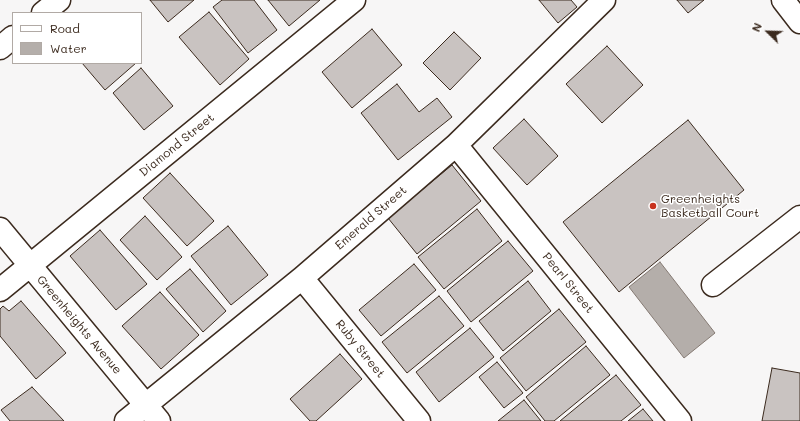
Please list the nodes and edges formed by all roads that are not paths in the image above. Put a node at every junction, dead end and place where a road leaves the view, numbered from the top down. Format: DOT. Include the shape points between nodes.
graph roads {
  1 [pos="59,0"];
  2 [pos="354,0"];
  3 [pos="604,0"];
  4 [pos="783,0"];
  5 [pos="44,12"];
  6 [pos="800,22"];
  7 [pos="12,38"];
  8 [pos="0,48"];
  9 [pos="456,145"];
  10 [pos="800,217"];
  11 [pos="0,229"];
  12 [pos="30,266"];
  13 [pos="302,278"];
  14 [pos="713,285"];
  15 [pos="0,290"];
  16 [pos="153,413"];
  17 [pos="126,421"];
  18 [pos="419,421"];
  19 [pos="680,421"];
  1 -- 5 [label="street"];
  2 -- 12 [label="street, Diamond Street"];
  3 -- 9 [label="street, Emerald Street"];
  4 -- 6 [label="street"];
  7 -- 8 [label="street"];
  9 -- 13 [label="street, Emerald Street"];
  9 -- 19 [label="street, Pearl Street"];
  10 -- 14 [label="street"];
  11 -- 12 [label="street, Greenheights Avenue"];
  12 -- 15 [label="street, Diamond Street"];
  12 -- 16 [label="street, Greenheights Avenue"];
  13 -- 16 [label="street, Emerald Street"];
  13 -- 18 [label="street, Ruby Street"];
  16 -- 17 [label="street, Emerald Street"];
}
